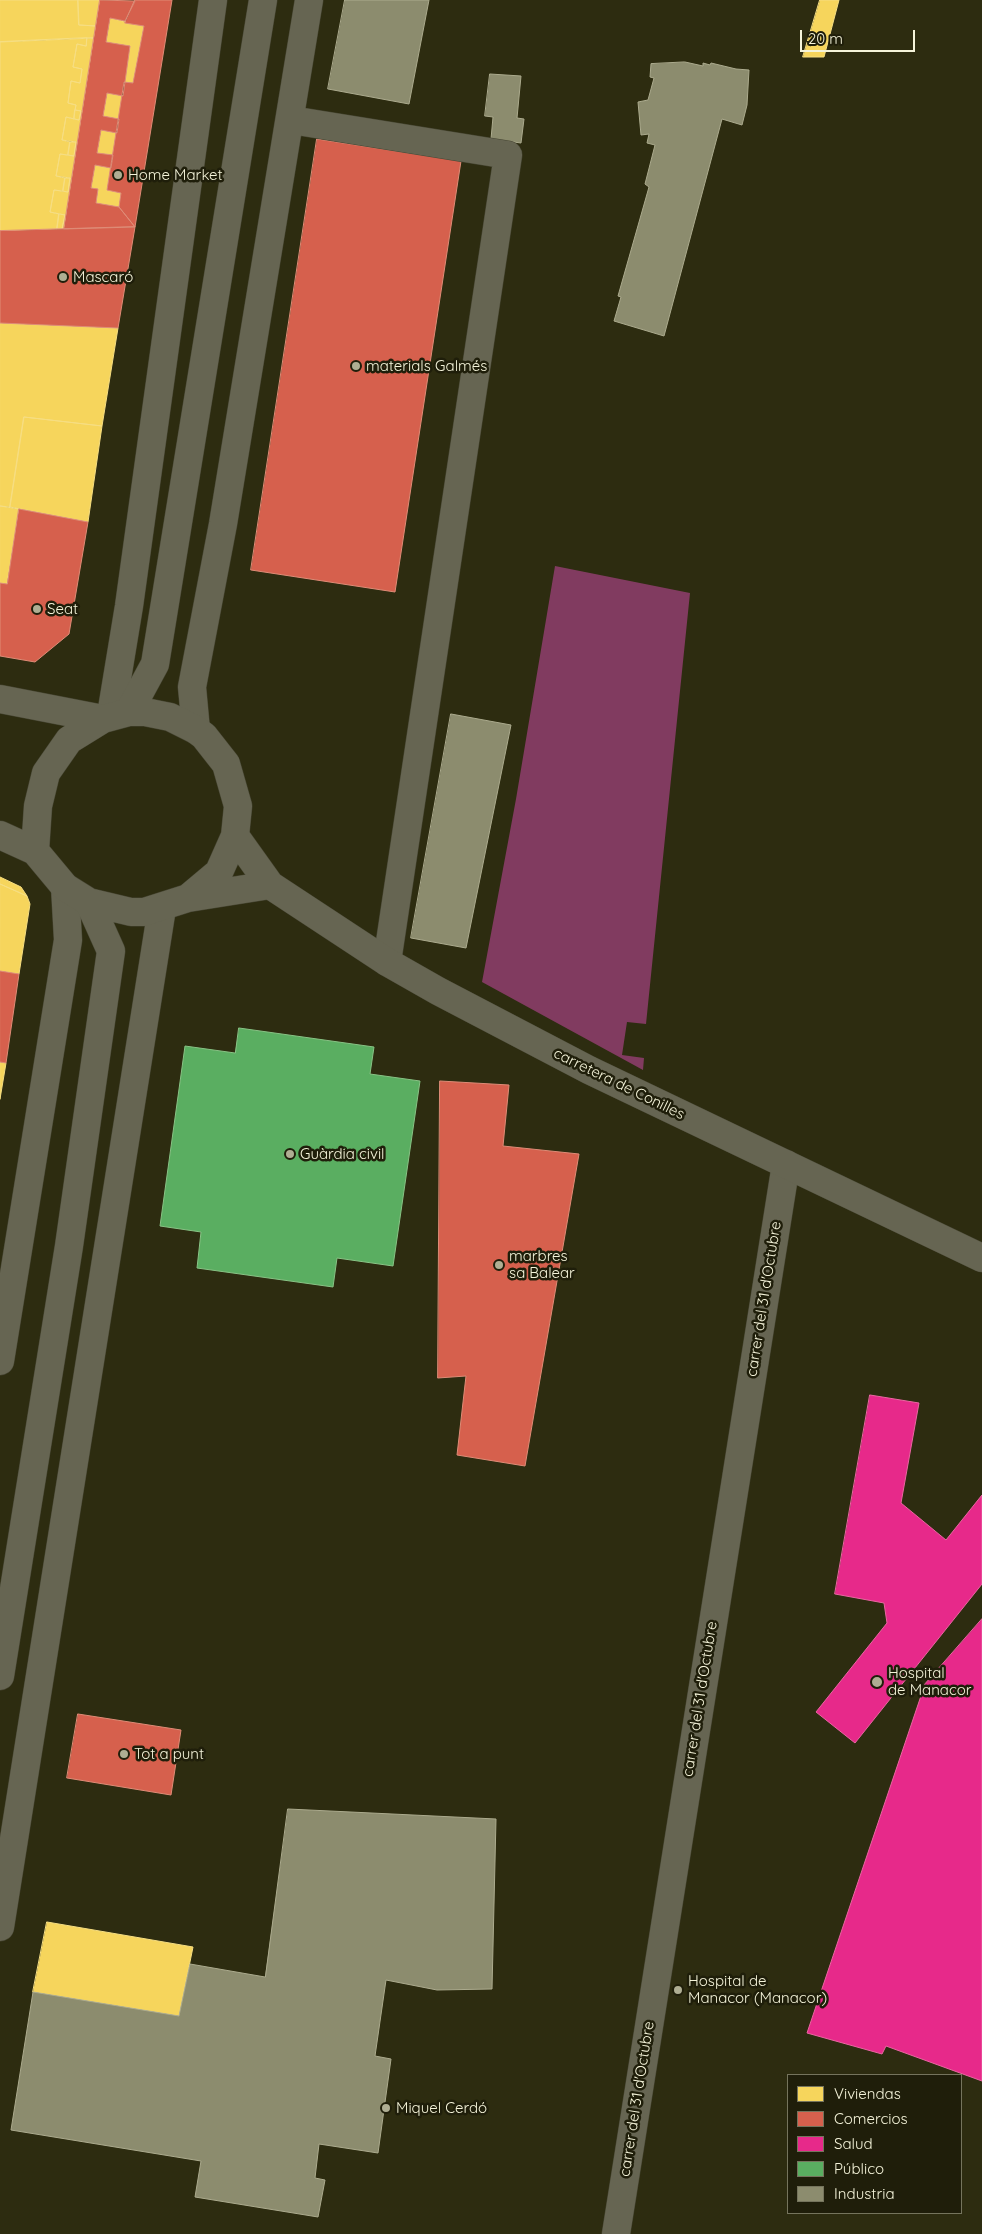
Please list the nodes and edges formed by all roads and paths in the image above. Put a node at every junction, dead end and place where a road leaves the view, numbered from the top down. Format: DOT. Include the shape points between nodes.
graph roads {
  1 [pos="214,0"];
  2 [pos="263,0"];
  3 [pos="309,0"];
  4 [pos="291,120"];
  5 [pos="155,664"];
  6 [pos="0,699"];
  7 [pos="114,715"];
  8 [pos="170,717"];
  9 [pos="196,730"];
  10 [pos="0,835"];
  11 [pos="235,836"];
  12 [pos="35,850"];
  13 [pos="270,885"];
  14 [pos="65,887"];
  15 [pos="188,898"];
  16 [pos="89,902"];
  17 [pos="153,910"];
  18 [pos="111,951"];
  19 [pos="387,962"];
  20 [pos="786,1164"];
  21 [pos="982,1258"];
  22 [pos="0,1361"];
  23 [pos="0,1676"];
  24 [pos="0,1927"];
  25 [pos="616,2234"];
  1 -- 7 [label="street"];
  2 -- 5 [label="street"];
  3 -- 4 [label="street"];
  4 -- 9 [label="street" via="223,524 192,687"];
  4 -- 19 [label="street" via="508,155"];
  5 -- 7 [label="street"];
  5 -- 8 [label="street"];
  6 -- 7 [label="street"];
  7 -- 8 [label="street" via="145,712"];
  7 -- 12 [label="street" via="69,740 46,773 38,806"];
  8 -- 9 [label="street"];
  9 -- 11 [label="street" via="226,764 238,806"];
  10 -- 12 [label="street"];
  11 -- 13 [label="street"];
  11 -- 15 [label="street" via="219,872"];
  12 -- 14 [label="street"];
  13 -- 15 [label="street"];
  13 -- 19 [label="street, carretera de Conilles"];
  14 -- 16 [label="street"];
  14 -- 22 [label="street" via="68,940"];
  15 -- 17 [label="street"];
  16 -- 17 [label="street" via="131,912"];
  16 -- 18 [label="street"];
  17 -- 18 [label="street"];
  17 -- 24 [label="street"];
  18 -- 23 [label="street" via="69,1246"];
  19 -- 20 [label="street, carretera de Conilles" via="589,1070"];
  20 -- 21 [label="street, carretera de Conilles"];
  20 -- 25 [label="street, carrer del 31 d'Octubre"];
}
